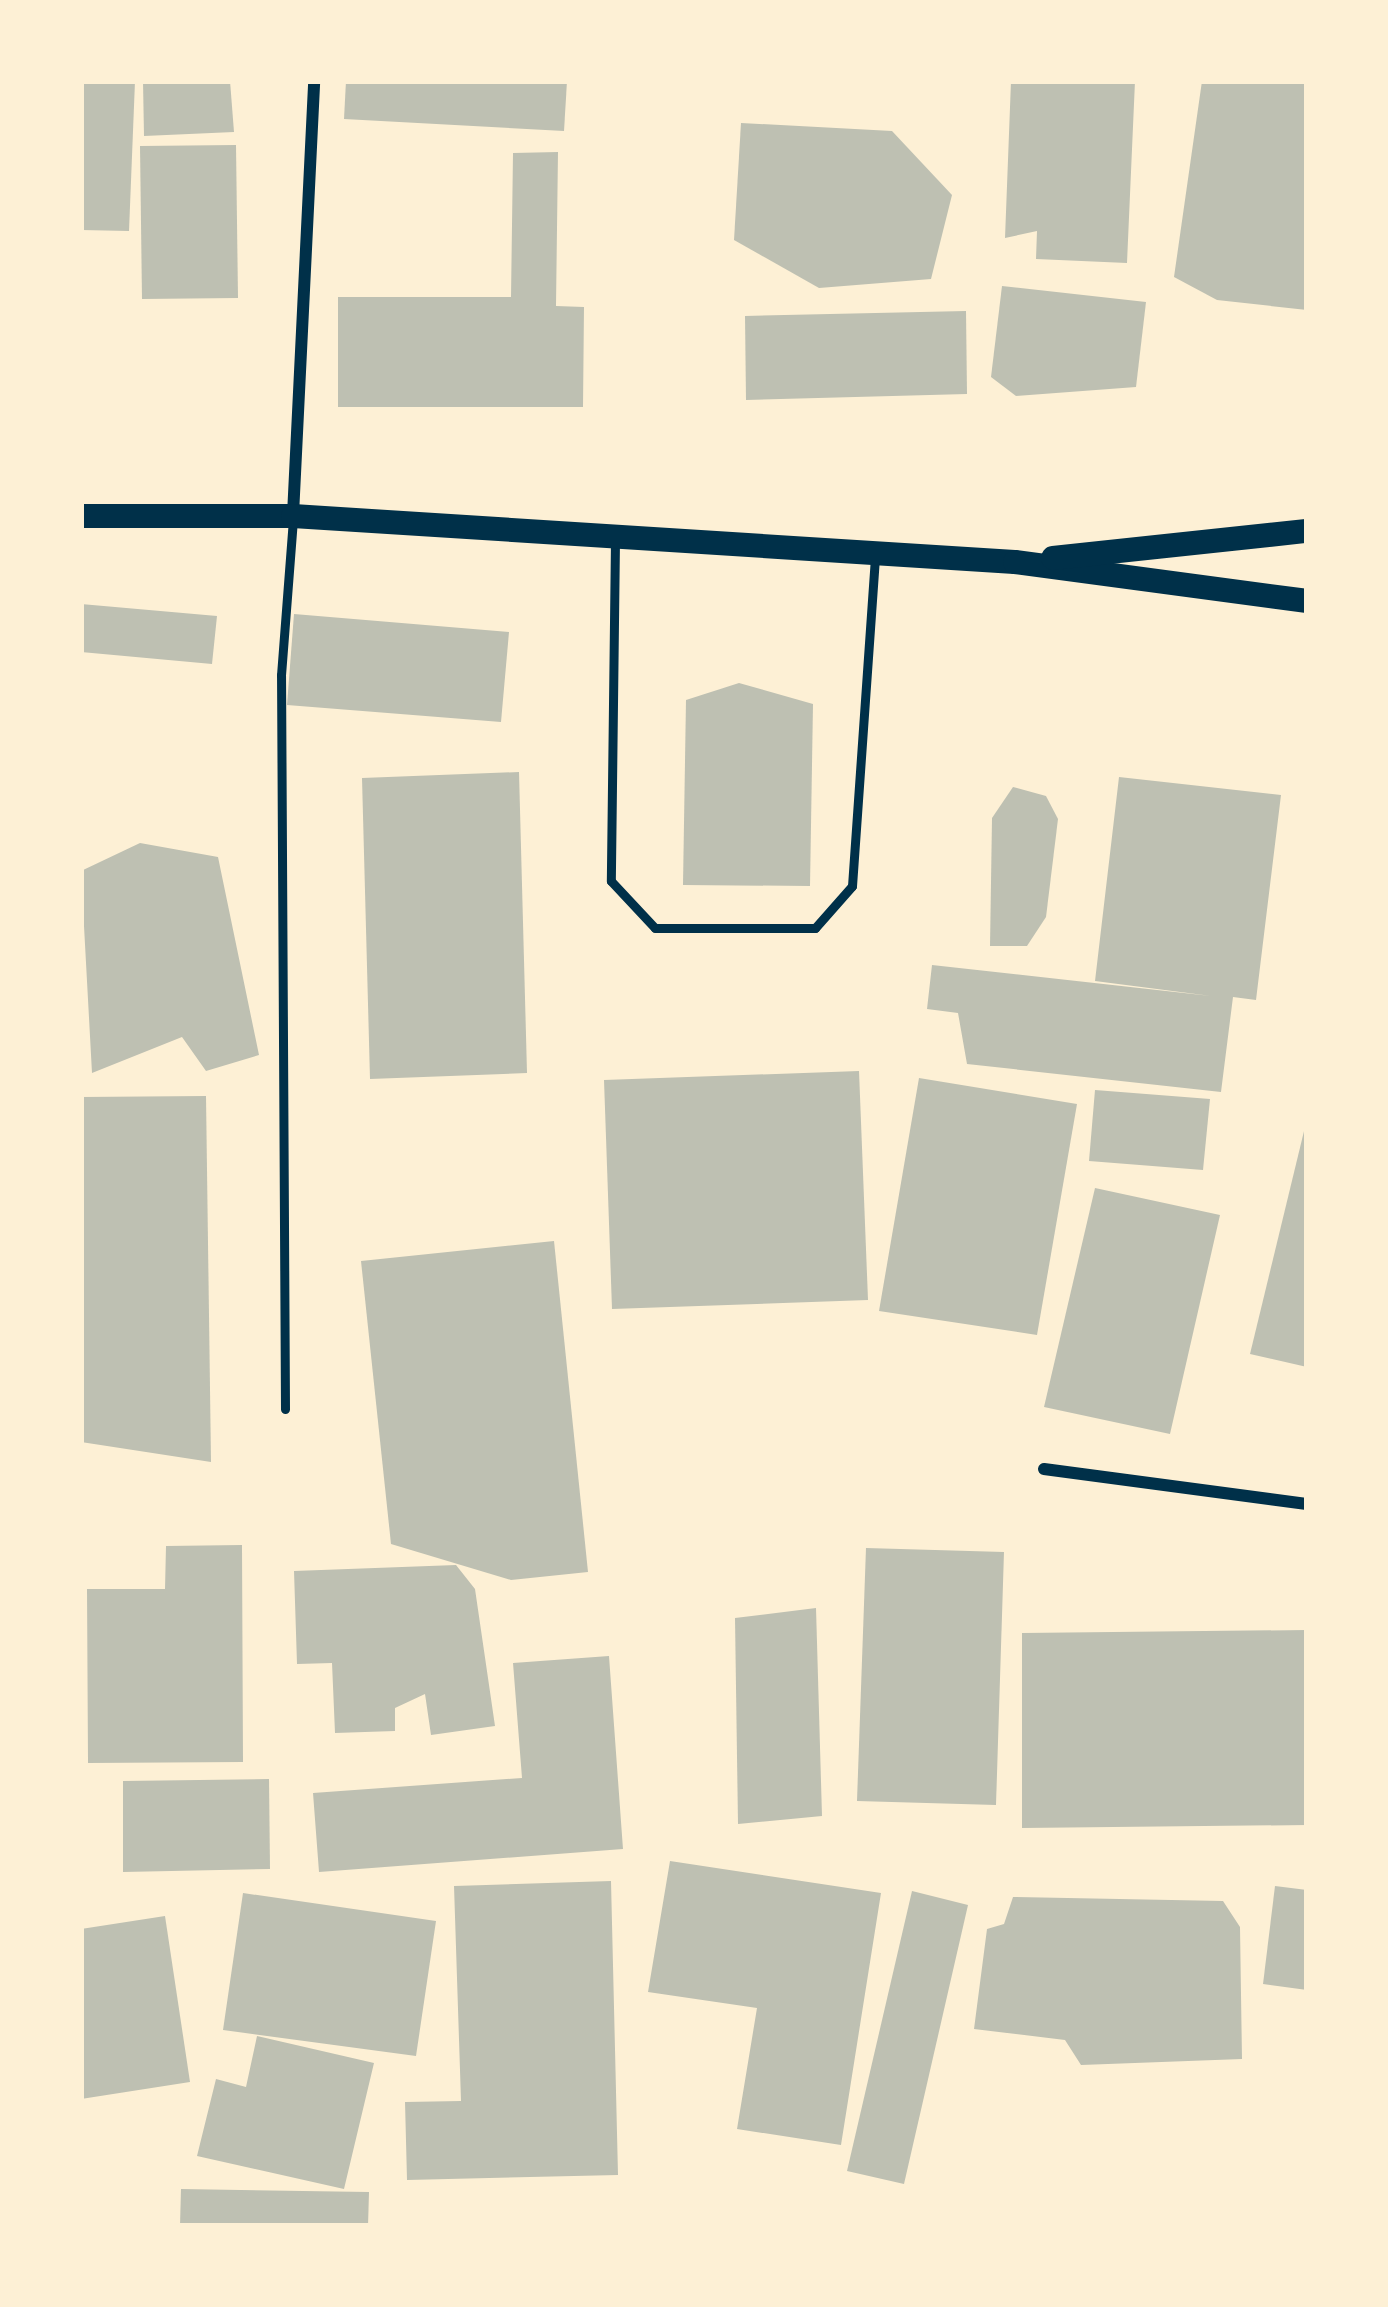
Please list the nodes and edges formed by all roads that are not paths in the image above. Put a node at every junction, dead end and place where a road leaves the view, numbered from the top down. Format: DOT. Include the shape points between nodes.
graph roads {
  1 [pos="314,81"];
  2 [pos="81,516"];
  3 [pos="293,516"];
  4 [pos="1307,531"];
  5 [pos="615,540"];
  6 [pos="875,554"];
  7 [pos="1015,562"];
  8 [pos="1300,603"];
  9 [pos="285,1408"];
  10 [pos="1044,1469"];
  11 [pos="1307,1504"];
  1 -- 3 [label="street"];
  2 -- 3 [label="main road"];
  3 -- 5 [label="main road"];
  3 -- 9 [label="lane" via="281,675"];
  4 -- 7 [label="main road"];
  5 -- 6 [label="main road"];
  5 -- 6 [label="lane" via="610,881 655,928 815,928 852,886"];
  6 -- 7 [label="main road"];
  7 -- 8 [label="main road"];
  10 -- 11 [label="street"];
}
